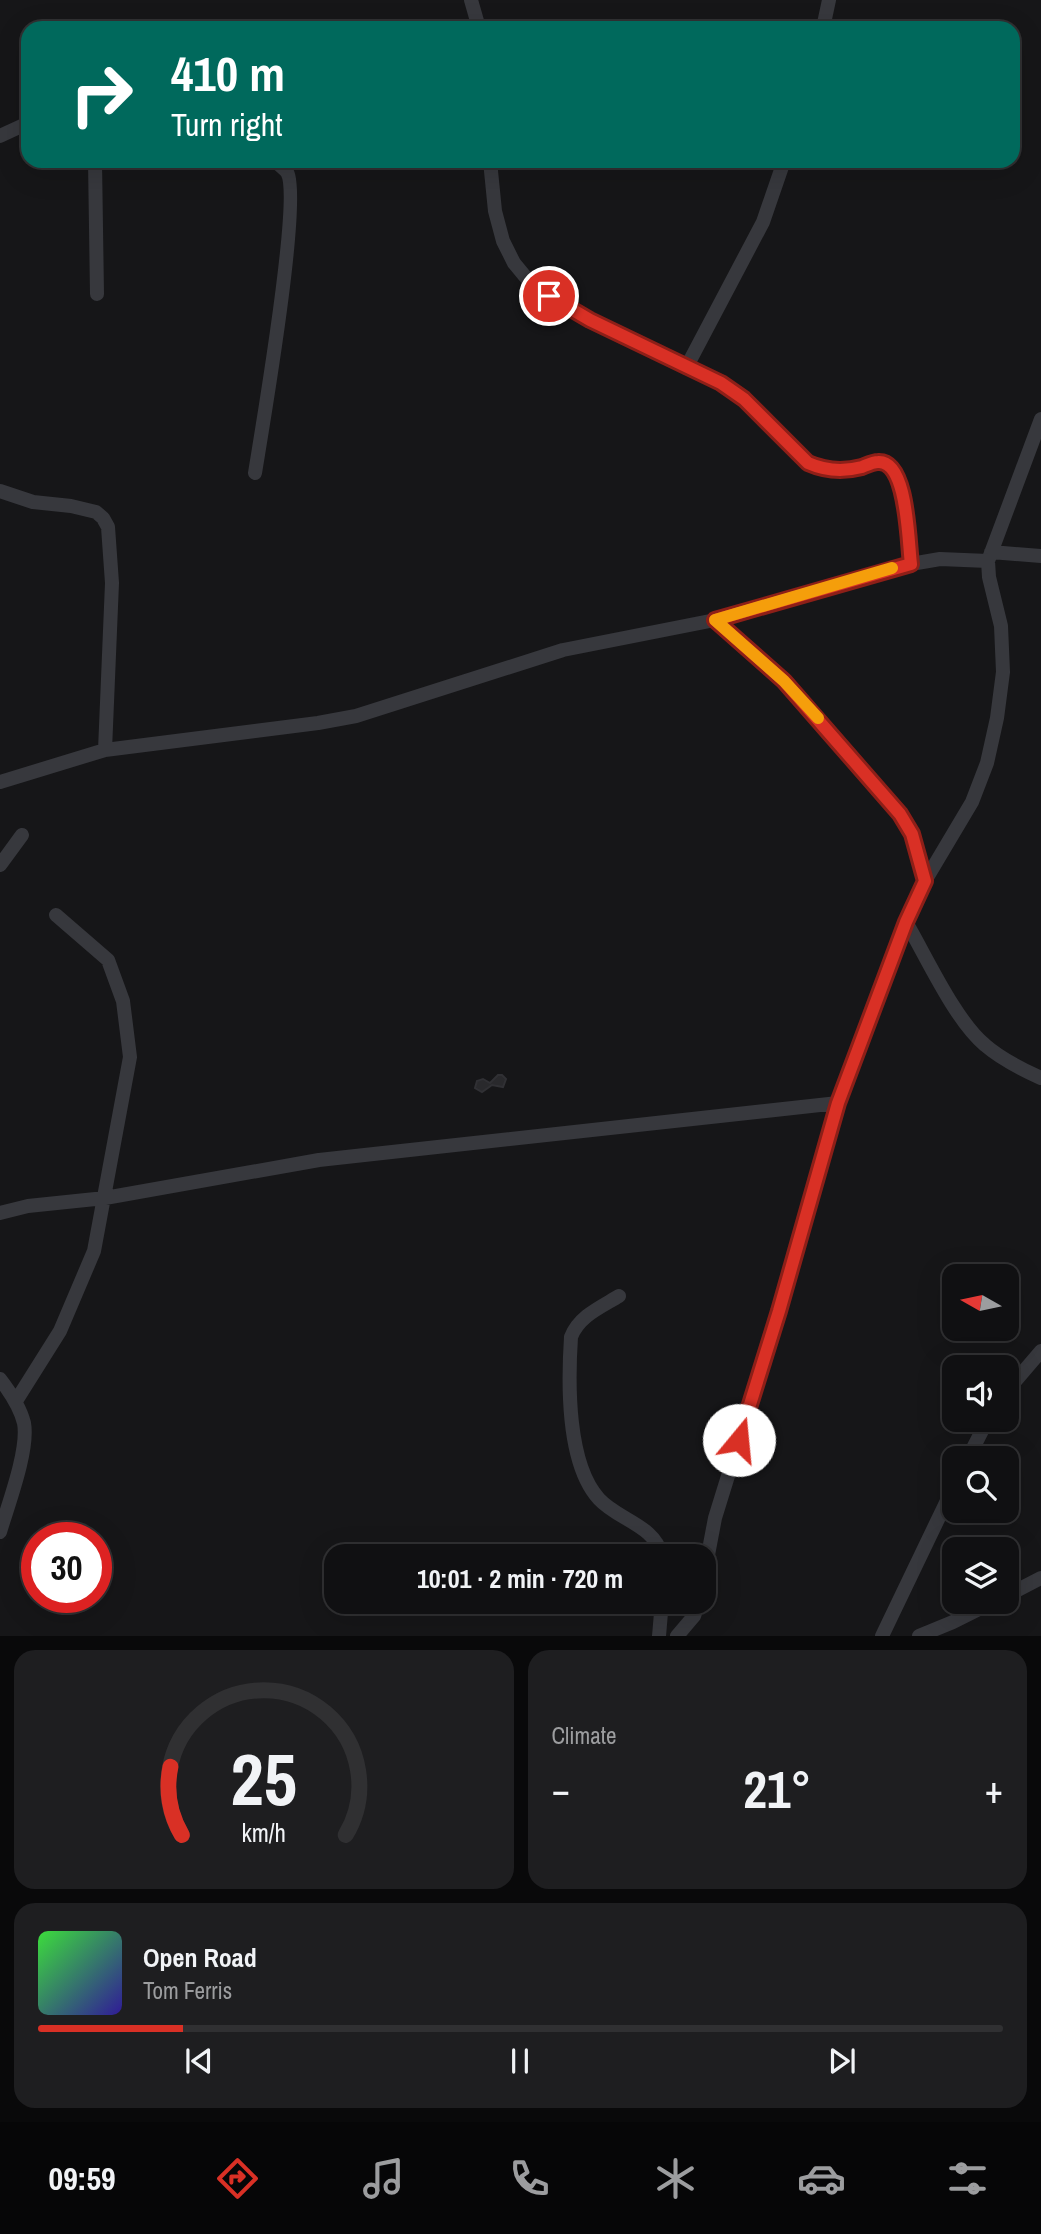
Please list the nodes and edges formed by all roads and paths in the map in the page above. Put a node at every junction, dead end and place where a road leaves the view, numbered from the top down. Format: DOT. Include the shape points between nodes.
graph roads {
  1 [pos="471,0"];
  2 [pos="829,0"];
  3 [pos="477,21"];
  4 [pos="824,21"];
  5 [pos="21,126"];
  6 [pos="0,136"];
  7 [pos="95,168"];
  8 [pos="282,168"];
  9 [pos="491,168"];
  10 [pos="782,168"];
  11 [pos="97,295"];
  12 [pos="686,368"];
  13 [pos="1041,419"];
  14 [pos="256,473"];
  15 [pos="0,491"];
  16 [pos="1041,556"];
  17 [pos="990,557"];
  18 [pos="911,564"];
  19 [pos="715,620"];
  20 [pos="105,750"];
  21 [pos="0,782"];
  22 [pos="22,835"];
  23 [pos="0,865"];
  24 [pos="925,881"];
  25 [pos="56,915"];
  26 [pos="906,922"];
  27 [pos="1041,1078"];
  28 [pos="838,1103"];
  29 [pos="105,1198"];
  30 [pos="0,1213"];
  31 [pos="620,1296"];
  32 [pos="1041,1351"];
  33 [pos="1019,1377"];
  34 [pos="0,1379"];
  35 [pos="16,1401"];
  36 [pos="942,1511"];
  37 [pos="0,1532"];
  38 [pos="656,1544"];
  39 [pos="710,1544"];
  40 [pos="1041,1578"];
  41 [pos="1019,1589"];
  42 [pos="662,1614"];
  43 [pos="695,1614"];
  44 [pos="969,1614"];
  45 [pos="683,1632"];
  46 [pos="659,1636"];
  47 [pos="882,1636"];
  48 [pos="919,1636"];
  1 -- 3 [label="street"];
  2 -- 4 [label="street"];
  5 -- 6 [label="street"];
  7 -- 11 [label="street"];
  8 -- 14 [label="street" via="291,196 284,279"];
  9 -- 12 [label="street" via="503,241 528,280 590,320"];
  10 -- 12 [label="street" via="763,222"];
  12 -- 18 [label="street" via="744,399 808,463 840,470 877,462 893,468 903,496"];
  13 -- 17 [label="street"];
  15 -- 20 [label="street" via="33,502 96,512 108,527 112,583"];
  16 -- 17 [label="street"];
  17 -- 18 [label="street"];
  17 -- 24 [label="street" via="989,577 1001,626 998,719 972,802"];
  18 -- 19 [label="street"];
  19 -- 20 [label="street" via="563,650 356,716"];
  19 -- 24 [label="street" via="784,681 900,814 912,834"];
  20 -- 21 [label="street"];
  22 -- 23 [label="street"];
  24 -- 26 [label="street"];
  25 -- 29 [label="street" via="108,960 123,1001 130,1057"];
  26 -- 27 [label="street" via="970,1029 984,1045"];
  26 -- 28 [label="street"];
  28 -- 29 [label="street" via="319,1160"];
  28 -- 39 [label="street"];
  29 -- 30 [label="street"];
  29 -- 35 [label="street" via="94,1251 60,1331"];
  31 -- 38 [label="street" via="583,1319 571,1337 577,1450 582,1473 601,1502 645,1530"];
  32 -- 33 [label="street"];
  34 -- 35 [label="street"];
  35 -- 37 [label="street" via="24,1424 23,1449"];
  36 -- 47 [label="street"];
  40 -- 41 [label="street"];
  42 -- 46 [label="street"];
  43 -- 45 [label="street"];
  44 -- 48 [label="street"];
}
